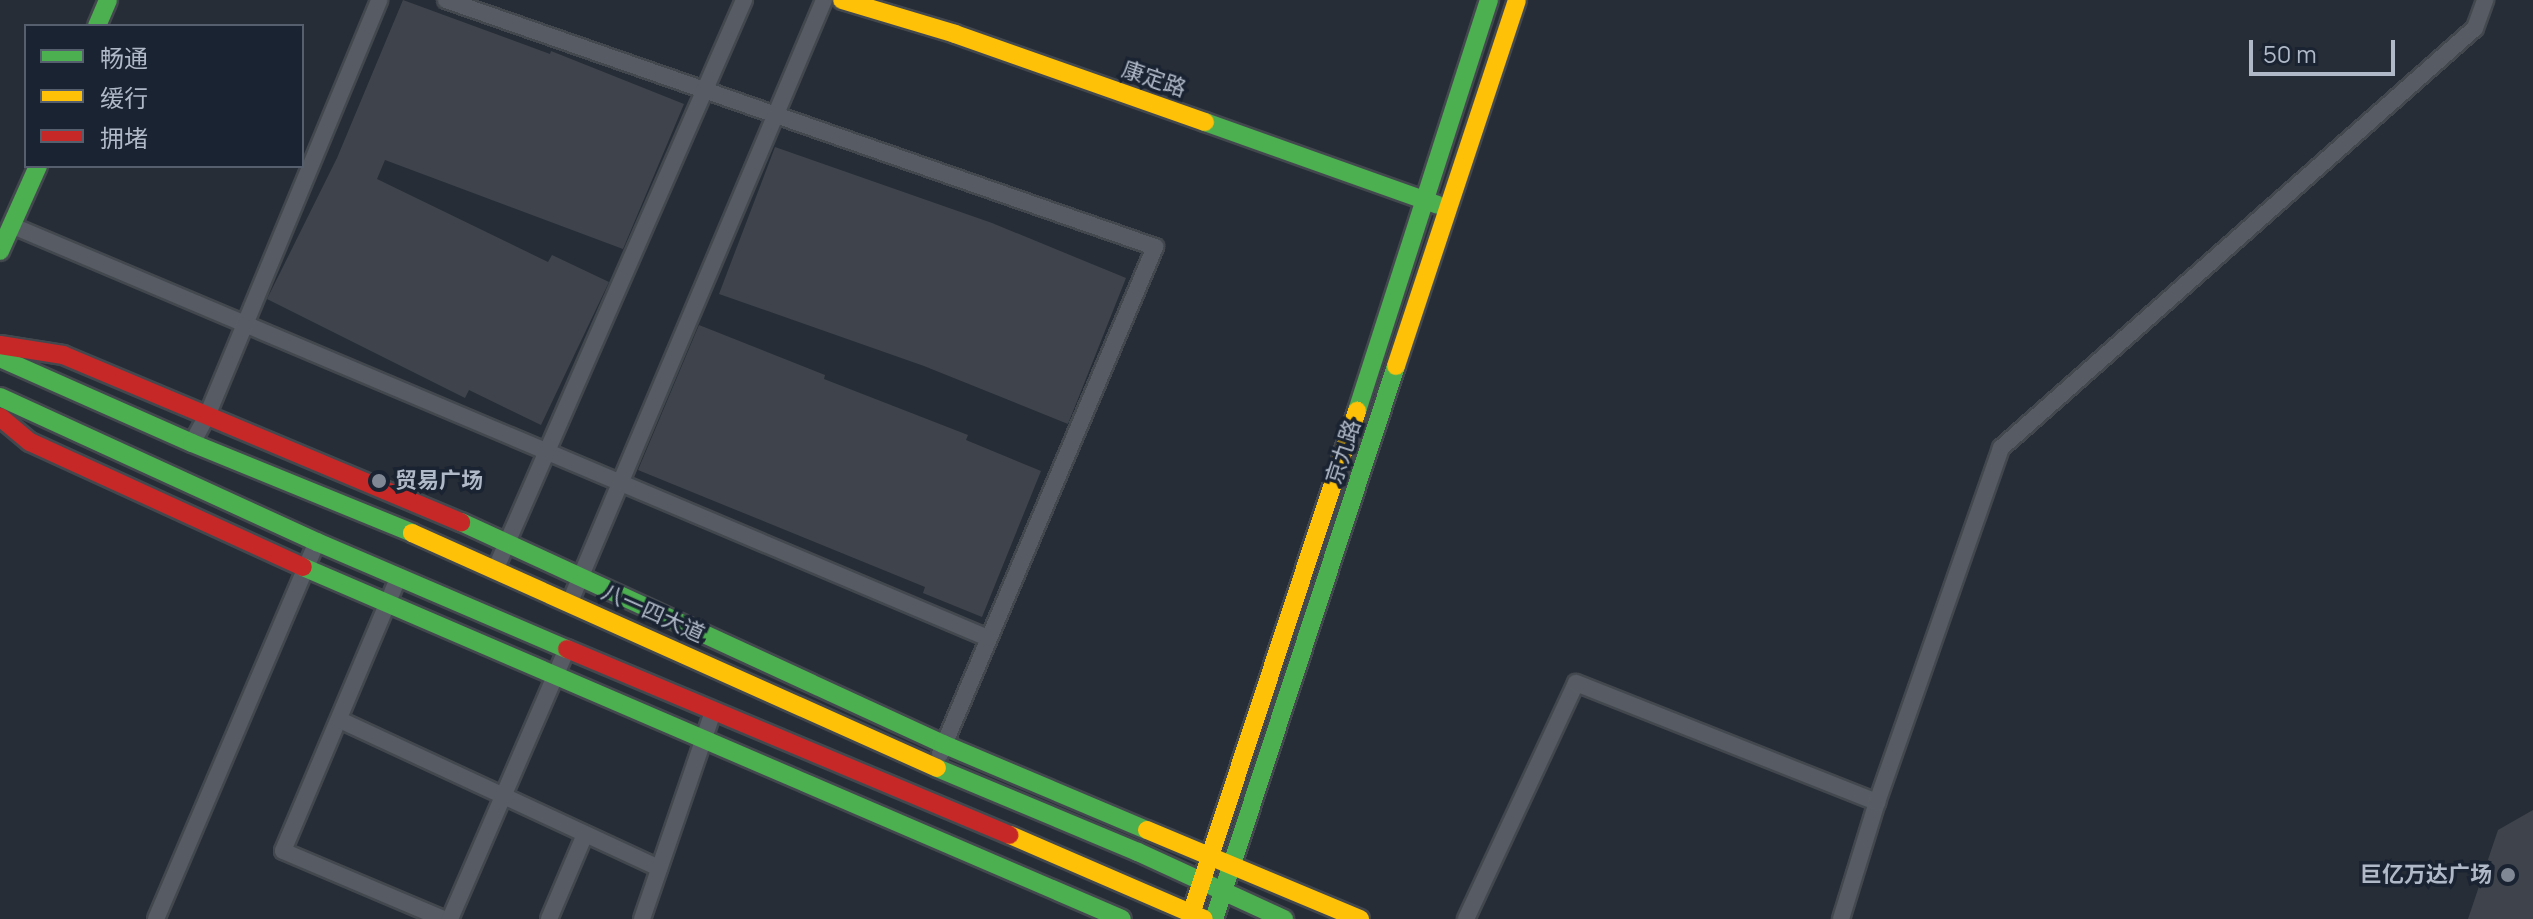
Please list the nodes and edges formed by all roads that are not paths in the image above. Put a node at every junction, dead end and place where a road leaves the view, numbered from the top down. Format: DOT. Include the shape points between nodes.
graph roads {
  1 [pos="108,0"];
  2 [pos="379,0"];
  3 [pos="446,0"];
  4 [pos="744,0"];
  5 [pos="824,0"];
  6 [pos="842,0"];
  7 [pos="1489,0"];
  8 [pos="1517,0"];
  9 [pos="2485,0"];
  10 [pos="98,24"];
  11 [pos="706,90"];
  12 [pos="776,115"];
  13 [pos="37,168"];
  14 [pos="1425,201"];
  15 [pos="1448,208"];
  16 [pos="13,226"];
  17 [pos="0,251"];
  18 [pos="244,323"];
  19 [pos="0,345"];
  20 [pos="0,358"];
  21 [pos="0,397"];
  22 [pos="207,416"];
  23 [pos="0,417"];
  24 [pos="192,443"];
  25 [pos="545,451"];
  26 [pos="620,483"];
  27 [pos="507,541"];
  28 [pos="317,542"];
  29 [pos="306,568"];
  30 [pos="496,568"];
  31 [pos="582,574"];
  32 [pos="399,576"];
  33 [pos="570,602"];
  34 [pos="388,606"];
  35 [pos="988,638"];
  36 [pos="567,648"];
  37 [pos="555,675"];
  38 [pos="713,712"];
  39 [pos="340,720"];
  40 [pos="706,739"];
  41 [pos="943,744"];
  42 [pos="935,767"];
  43 [pos="503,796"];
  44 [pos="1877,802"];
  45 [pos="585,834"];
  46 [pos="1213,856"];
  47 [pos="1233,866"];
  48 [pos="659,868"];
  49 [pos="1124,882"];
  50 [pos="1203,883"];
  51 [pos="1224,893"];
  52 [pos="1198,916"];
  53 [pos="1115,917"];
  54 [pos="156,919"];
  55 [pos="443,919"];
  56 [pos="450,919"];
  57 [pos="549,919"];
  58 [pos="642,919"];
  59 [pos="1214,919"];
  60 [pos="1284,919"];
  61 [pos="1360,919"];
  62 [pos="1466,919"];
  63 [pos="1841,919"];
  1 -- 10 [label="main road"];
  2 -- 18 [label="street"];
  3 -- 11 [label="street"];
  4 -- 11 [label="street"];
  5 -- 12 [label="street"];
  6 -- 14 [label="main road, 康定路" via="955,34"];
  7 -- 14 [label="main road, 京九路"];
  8 -- 15 [label="main road, 京九路"];
  9 -- 44 [label="street" via="2475,28 2001,448"];
  11 -- 12 [label="street"];
  11 -- 25 [label="street"];
  12 -- 26 [label="street"];
  12 -- 35 [label="street" via="1155,247"];
  13 -- 16 [label="main road"];
  14 -- 15 [label="main road, 康定路"];
  14 -- 46 [label="main road, 京九路"];
  15 -- 47 [label="main road, 京九路"];
  16 -- 17 [label="main road"];
  16 -- 18 [label="street"];
  18 -- 22 [label="street"];
  18 -- 25 [label="street"];
  19 -- 22 [label="main road" via="63,355"];
  20 -- 24 [label="main road, 八一四大道"];
  21 -- 28 [label="main road"];
  22 -- 24 [label="street"];
  22 -- 27 [label="main road"];
  23 -- 29 [label="main road" via="30,442"];
  24 -- 30 [label="main road, 八一四大道"];
  25 -- 26 [label="street"];
  25 -- 27 [label="street"];
  26 -- 31 [label="street"];
  26 -- 35 [label="street"];
  27 -- 30 [label="street"];
  27 -- 31 [label="main road"];
  28 -- 29 [label="street"];
  28 -- 32 [label="main road"];
  29 -- 34 [label="main road"];
  29 -- 54 [label="street"];
  30 -- 33 [label="main road, 八一四大道"];
  31 -- 33 [label="street"];
  31 -- 41 [label="main road"];
  32 -- 34 [label="street"];
  32 -- 36 [label="main road"];
  33 -- 42 [label="main road, 八一四大道"];
  34 -- 37 [label="main road"];
  34 -- 39 [label="street"];
  35 -- 41 [label="street"];
  36 -- 37 [label="street"];
  36 -- 38 [label="main road"];
  37 -- 40 [label="main road"];
  37 -- 43 [label="street"];
  38 -- 40 [label="street"];
  38 -- 49 [label="main road"];
  39 -- 43 [label="street"];
  39 -- 55 [label="street" via="283,851"];
  40 -- 48 [label="street"];
  40 -- 53 [label="main road"];
  41 -- 42 [label="street"];
  41 -- 46 [label="main road"];
  42 -- 50 [label="main road, 八一四大道"];
  43 -- 45 [label="street"];
  43 -- 56 [label="street"];
  44 -- 62 [label="street" via="1576,683"];
  44 -- 63 [label="street"];
  45 -- 48 [label="street"];
  45 -- 57 [label="street"];
  46 -- 47 [label="main road"];
  46 -- 50 [label="main road, 京九路"];
  47 -- 51 [label="main road, 京九路"];
  47 -- 61 [label="main road"];
  48 -- 58 [label="street"];
  49 -- 52 [label="main road"];
  49 -- 53 [label="street"];
  50 -- 51 [label="main road, 八一四大道"];
  50 -- 52 [label="main road, 京九路"];
  51 -- 59 [label="main road, 京九路"];
  51 -- 60 [label="main road, 八一四大道"];
}
